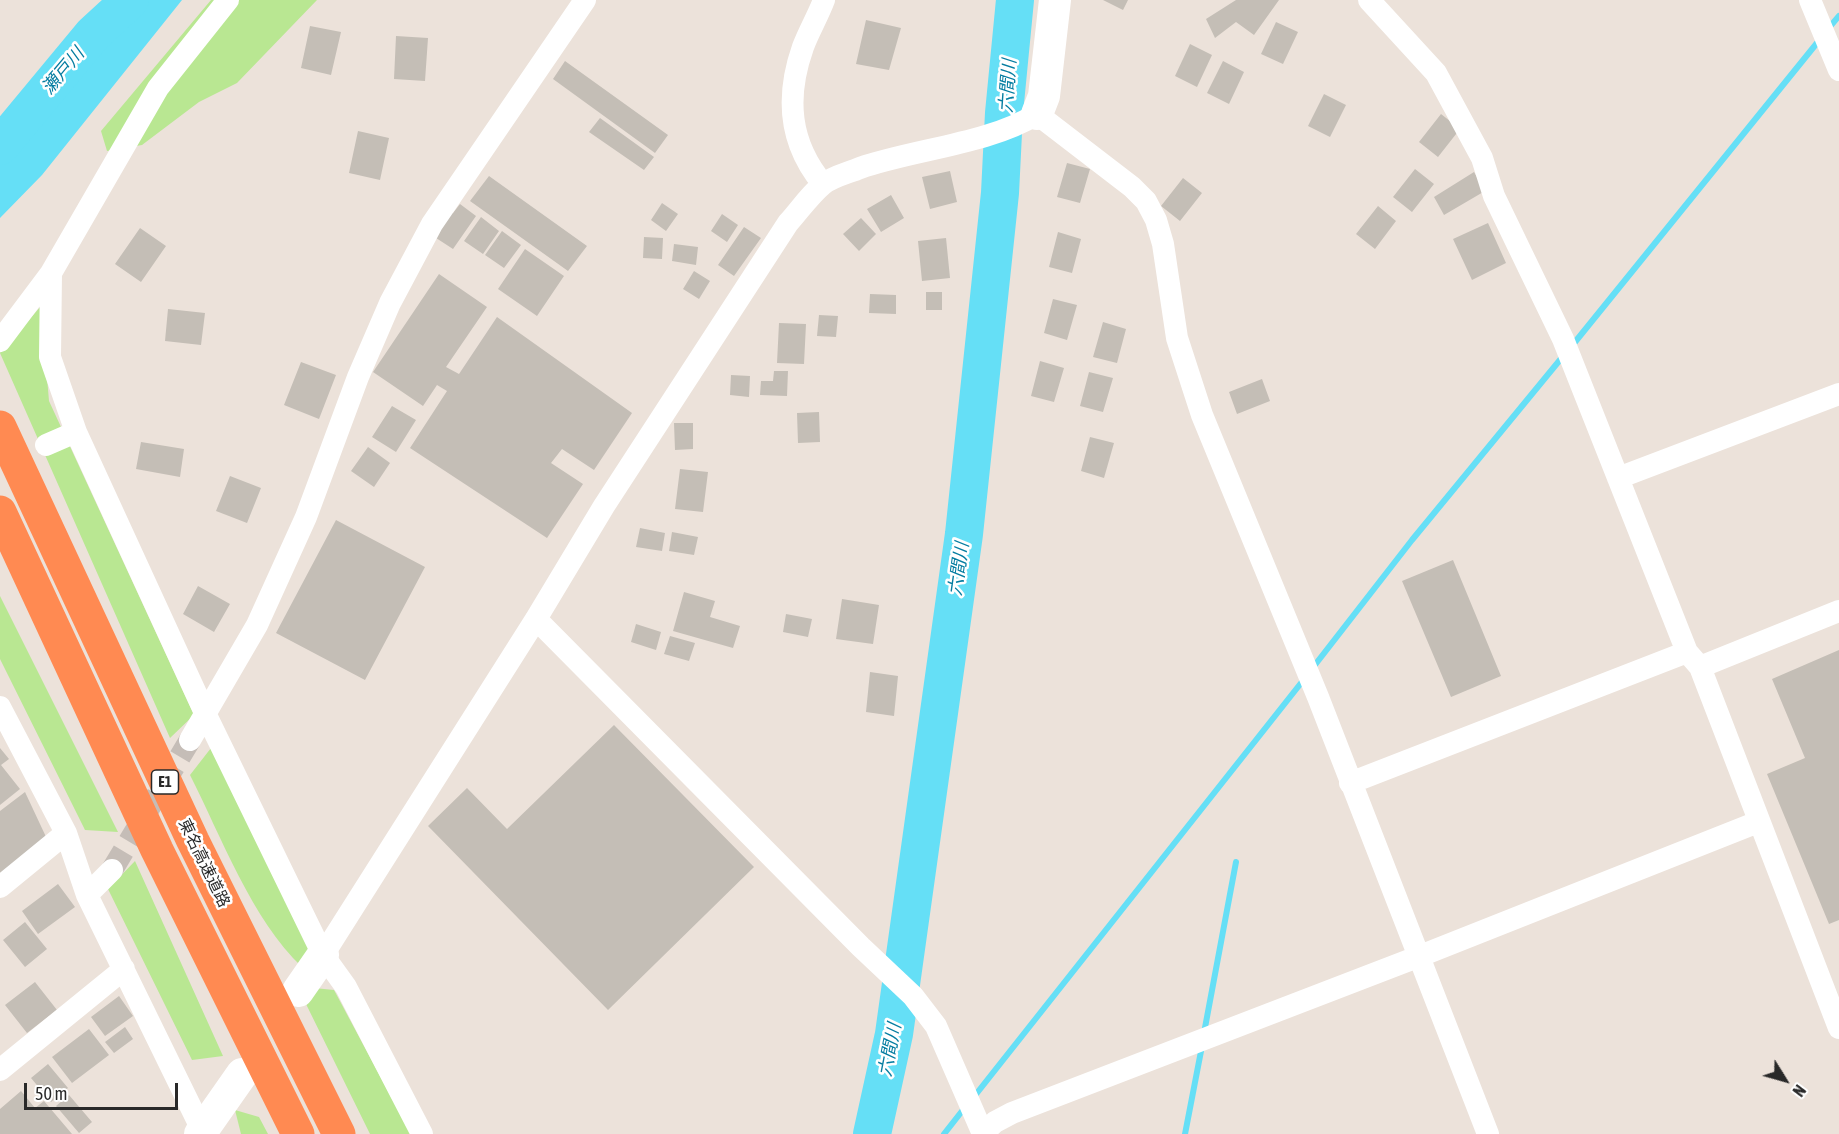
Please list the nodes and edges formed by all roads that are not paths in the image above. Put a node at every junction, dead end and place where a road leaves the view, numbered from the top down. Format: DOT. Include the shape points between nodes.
graph roads {
  1 [pos="228,0"];
  2 [pos="585,0"];
  3 [pos="824,0"];
  4 [pos="1055,0"];
  5 [pos="1370,0"];
  6 [pos="1812,6"];
  7 [pos="1838,67"];
  8 [pos="1028,120"];
  9 [pos="823,184"];
  10 [pos="51,273"];
  11 [pos="0,341"];
  12 [pos="1839,394"];
  13 [pos="0,427"];
  14 [pos="76,432"];
  15 [pos="46,445"];
  16 [pos="1618,478"];
  17 [pos="0,512"];
  18 [pos="1839,611"];
  19 [pos="536,619"];
  20 [pos="1694,660"];
  21 [pos="0,707"];
  22 [pos="206,715"];
  23 [pos="190,740"];
  24 [pos="1350,783"];
  25 [pos="1758,822"];
  26 [pos="66,834"];
  27 [pos="112,870"];
  28 [pos="0,887"];
  29 [pos="87,895"];
  30 [pos="323,955"];
  31 [pos="1420,956"];
  32 [pos="124,969"];
  33 [pos="298,991"];
  34 [pos="1839,1028"];
  35 [pos="0,1070"];
  36 [pos="242,1074"];
  37 [pos="982,1130"];
  38 [pos="202,1133"];
  39 [pos="298,1134"];
  40 [pos="339,1134"];
  41 [pos="422,1134"];
  42 [pos="1488,1134"];
  1 -- 10 [label="street" via="158,88"];
  2 -- 22 [label="street" via="432,224 411,262 358,377 306,517 257,625"];
  3 -- 9 [label="street" via="803,47 794,88 793,120 798,146"];
  4 -- 8 [label="street" via="1044,96"];
  5 -- 16 [label="street" via="1436,73 1482,158 1503,216 1563,339"];
  6 -- 7 [label="street"];
  8 -- 9 [label="street" via="990,134 888,159"];
  8 -- 24 [label="street" via="1132,187 1146,201 1156,220 1177,338 1202,414"];
  9 -- 19 [label="street" via="788,223 736,300"];
  10 -- 11 [label="street"];
  10 -- 14 [label="street" via="50,357"];
  12 -- 16 [label="street"];
  13 -- 40 [label="highway, 東名高速道路 / E1" via="193,841"];
  14 -- 15 [label="street"];
  14 -- 22 [label="street"];
  16 -- 20 [label="street"];
  17 -- 39 [label="highway, E1" via="157,850"];
  18 -- 20 [label="street"];
  19 -- 30 [label="street"];
  19 -- 37 [label="street" via="913,996 936,1026"];
  20 -- 24 [label="street"];
  20 -- 25 [label="street"];
  21 -- 26 [label="street"];
  22 -- 23 [label="street"];
  22 -- 30 [label="street"];
  24 -- 31 [label="street"];
  25 -- 31 [label="street"];
  25 -- 34 [label="street"];
  26 -- 28 [label="street"];
  26 -- 29 [label="street"];
  27 -- 29 [label="street"];
  29 -- 32 [label="street"];
  30 -- 33 [label="street"];
  30 -- 41 [label="street" via="346,987"];
  31 -- 37 [label="street" via="1012,1113"];
  31 -- 42 [label="street"];
  32 -- 35 [label="street"];
  32 -- 38 [label="street"];
  36 -- 38 [label="street"];
}
